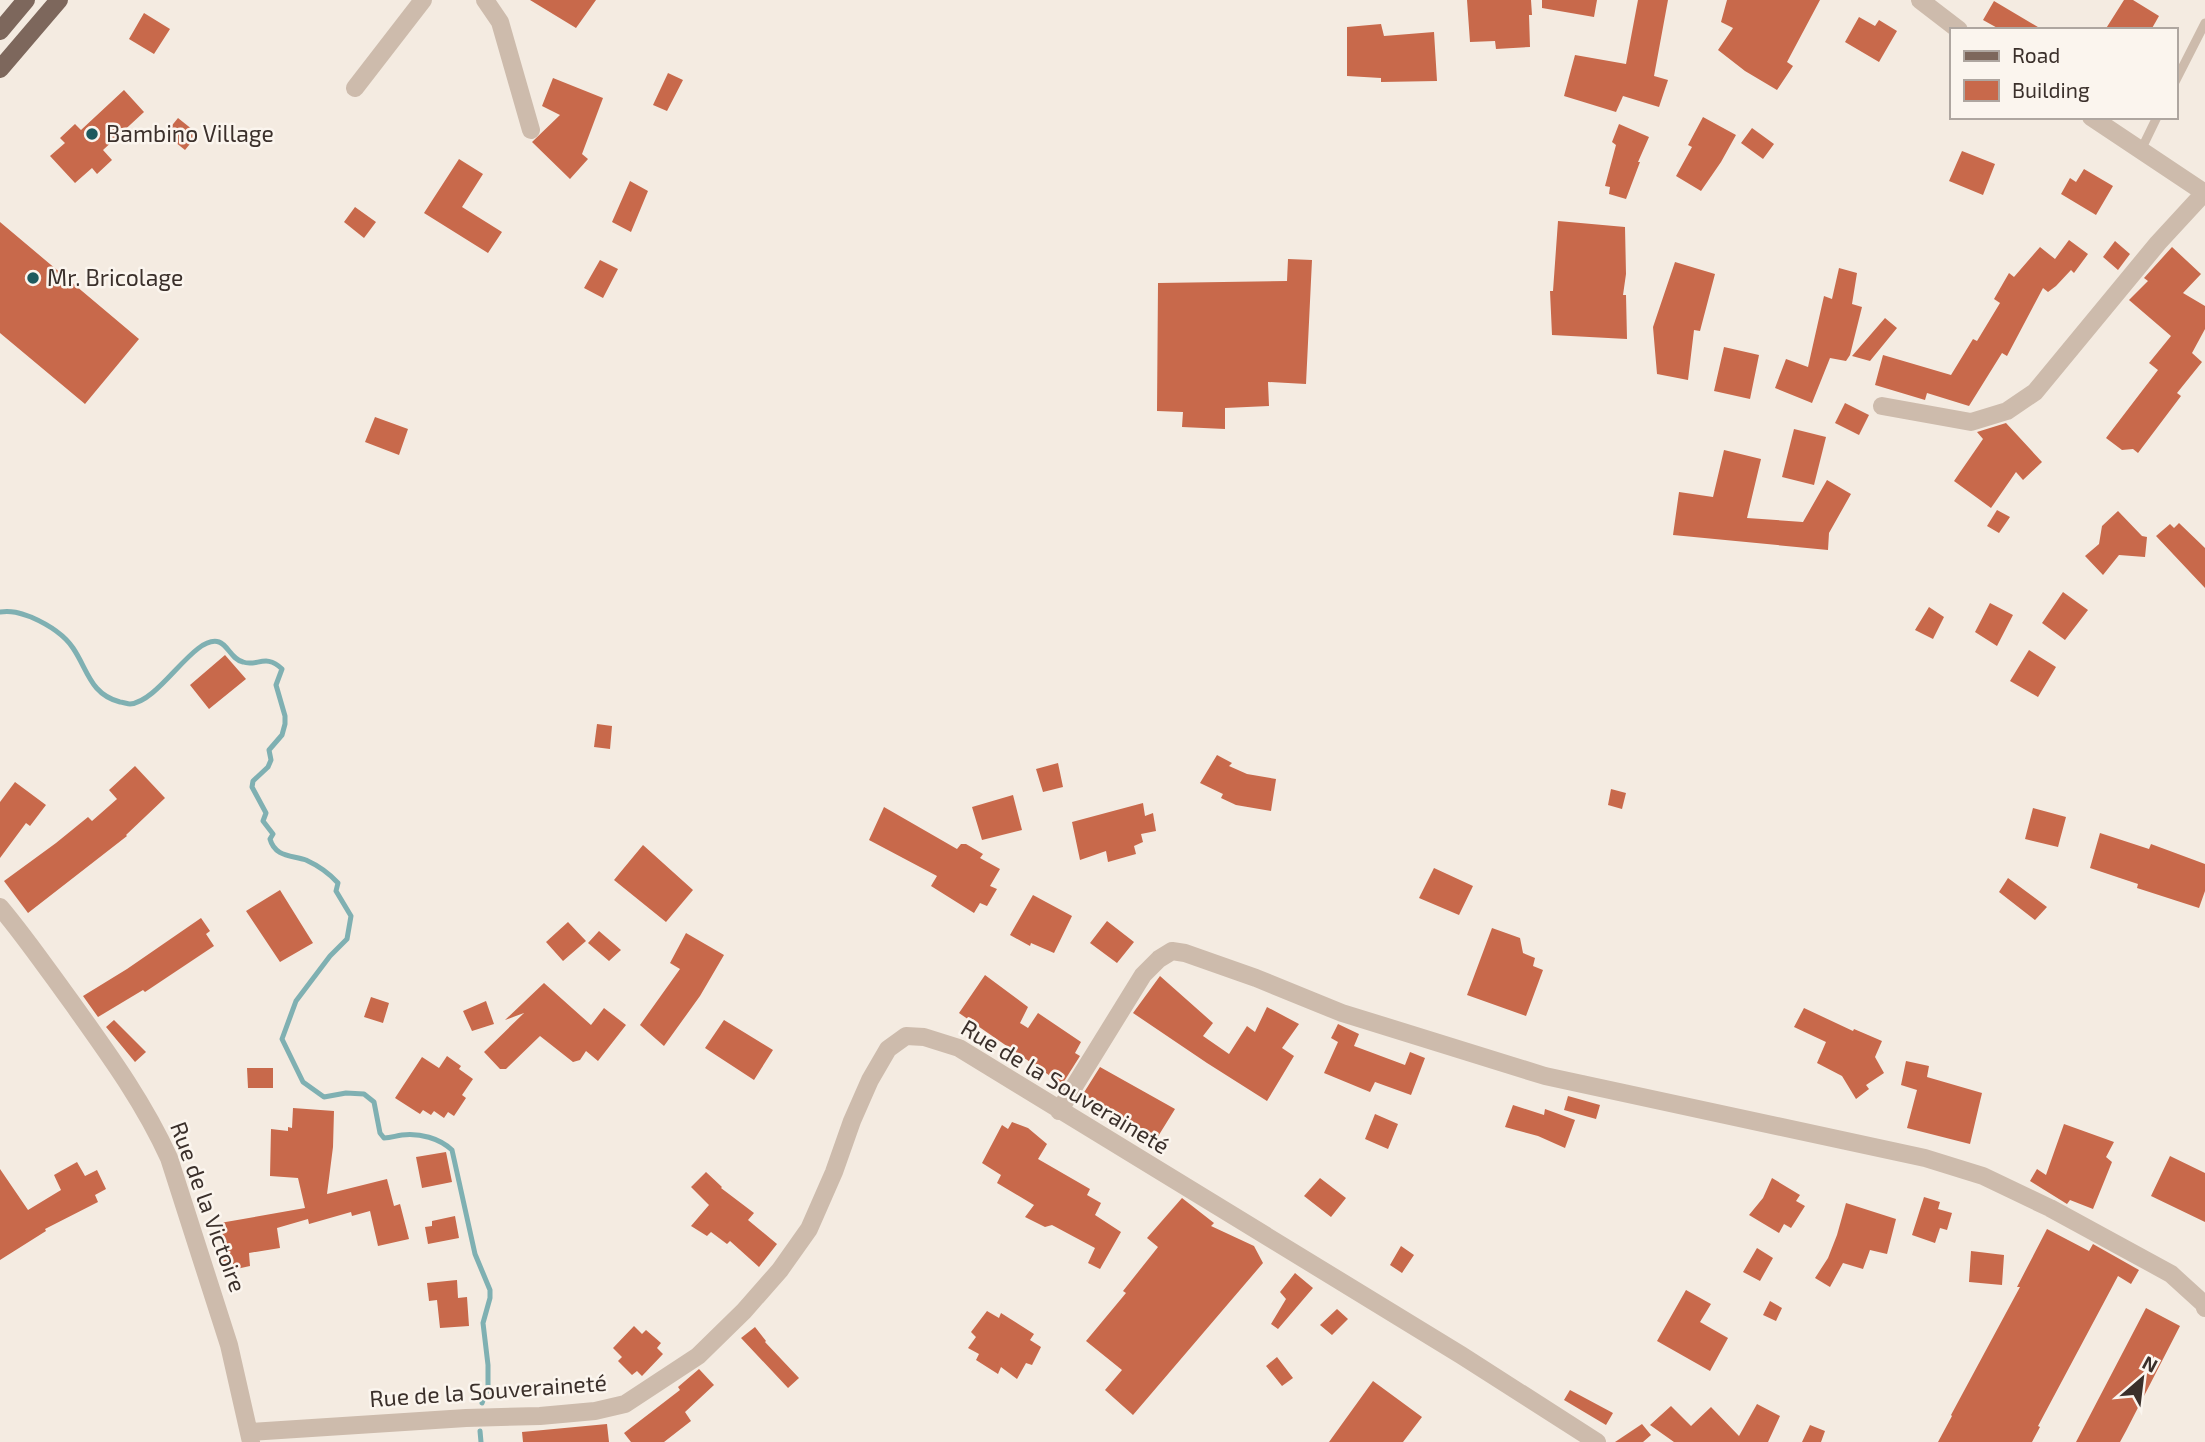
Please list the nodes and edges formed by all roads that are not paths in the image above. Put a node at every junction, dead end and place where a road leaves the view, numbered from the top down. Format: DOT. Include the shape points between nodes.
graph roads {
  1 [pos="26,0"];
  2 [pos="58,0"];
  3 [pos="423,0"];
  4 [pos="485,0"];
  5 [pos="1920,0"];
  6 [pos="2205,23"];
  7 [pos="1956,28"];
  8 [pos="0,31"];
  9 [pos="0,69"];
  10 [pos="2177,78"];
  11 [pos="355,88"];
  12 [pos="2094,119"];
  13 [pos="2156,119"];
  14 [pos="531,130"];
  15 [pos="2140,150"];
  16 [pos="2205,193"];
  17 [pos="1882,406"];
  18 [pos="0,907"];
  19 [pos="1059,1111"];
  20 [pos="2205,1308"];
  21 [pos="251,1437"];
  22 [pos="1597,1442"];
  1 -- 8 [label="main road"];
  2 -- 9 [label="main road"];
  3 -- 11 [label="street"];
  4 -- 14 [label="street" via="500,22"];
  5 -- 7 [label="street"];
  6 -- 10 [label="lane"];
  12 -- 15 [label="street"];
  13 -- 15 [label="lane"];
  15 -- 16 [label="street"];
  16 -- 17 [label="street" via="2035,392 2007,411 1971,422"];
  18 -- 21 [label="street, Rue de la Victoire" via="109,1054 159,1135 216,1300"];
  19 -- 20 [label="street" via="1143,975 1172,951 1185,953 1342,1013 1545,1076 1925,1158 1983,1176 2171,1274"];
  19 -- 21 [label="street, Rue de la Souveraineté" via="958,1048 906,1036 888,1049 870,1080 809,1229 780,1270 698,1356 625,1404 540,1416"];
  19 -- 22 [label="street, Rue de la Souveraineté"];
}
